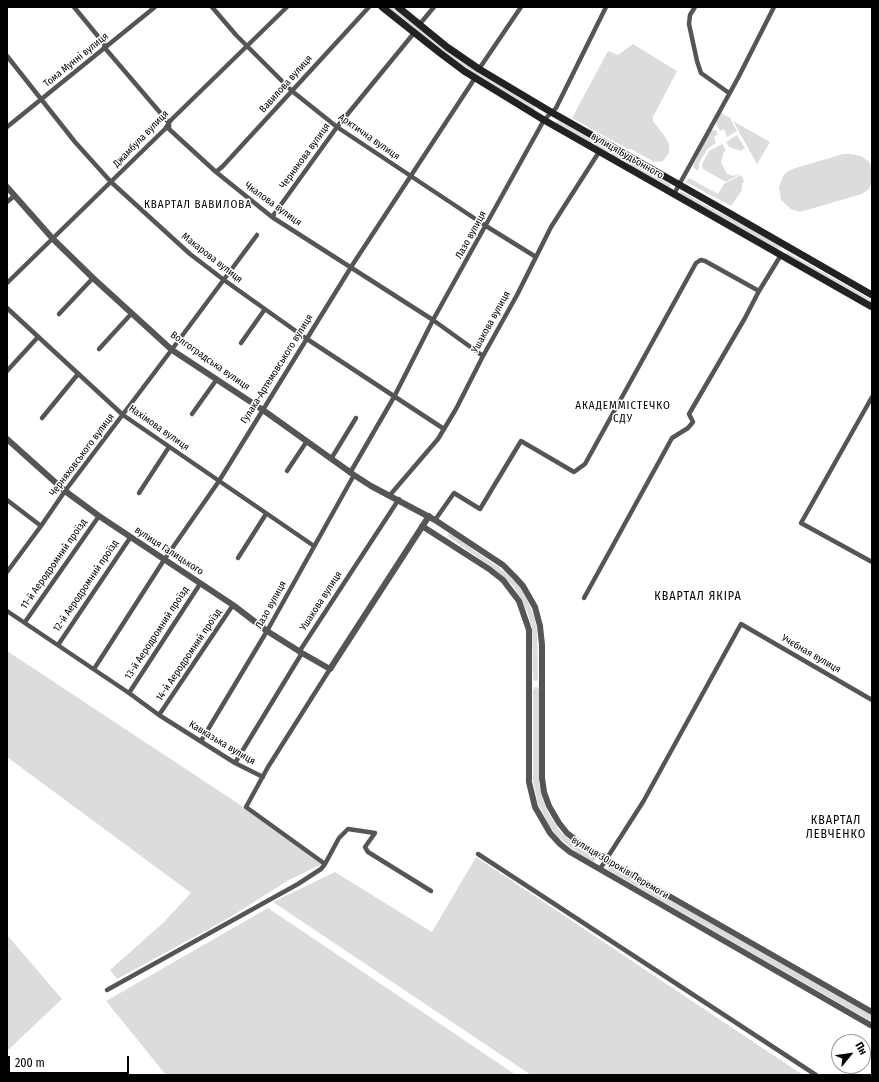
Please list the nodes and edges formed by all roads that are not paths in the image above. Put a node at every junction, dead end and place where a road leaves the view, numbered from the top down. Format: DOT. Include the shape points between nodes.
graph roads {
  1 [pos="74,7"];
  2 [pos="155,7"];
  3 [pos="212,7"];
  4 [pos="287,7"];
  5 [pos="369,7"];
  6 [pos="382,7"];
  7 [pos="398,7"];
  8 [pos="434,7"];
  9 [pos="521,7"];
  10 [pos="606,7"];
  11 [pos="695,7"];
  12 [pos="774,7"];
  13 [pos="419,25"];
  14 [pos="414,33"];
  15 [pos="105,46"];
  16 [pos="247,47"];
  17 [pos="7,56"];
  18 [pos="479,69"];
  19 [pos="475,78"];
  20 [pos="292,91"];
  21 [pos="729,93"];
  22 [pos="41,100"];
  23 [pos="551,112"];
  24 [pos="544,120"];
  25 [pos="169,123"];
  26 [pos="7,127"];
  27 [pos="337,127"];
  28 [pos="599,152"];
  29 [pos="216,172"];
  30 [pos="410,176"];
  31 [pos="111,182"];
  32 [pos="679,185"];
  33 [pos="7,187"];
  34 [pos="674,194"];
  35 [pos="14,196"];
  36 [pos="7,202"];
  37 [pos="272,217"];
  38 [pos="486,226"];
  39 [pos="257,235"];
  40 [pos="53,239"];
  41 [pos="786,246"];
  42 [pos="781,255"];
  43 [pos="536,257"];
  44 [pos="351,267"];
  45 [pos="93,278"];
  46 [pos="224,280"];
  47 [pos="7,283"];
  48 [pos="759,291"];
  49 [pos="872,295"];
  50 [pos="872,307"];
  51 [pos="7,308"];
  52 [pos="265,309"];
  53 [pos="132,313"];
  54 [pos="59,314"];
  55 [pos="433,320"];
  56 [pos="38,337"];
  57 [pos="307,339"];
  58 [pos="241,343"];
  59 [pos="98,349"];
  60 [pos="172,350"];
  61 [pos="483,356"];
  62 [pos="7,371"];
  63 [pos="78,374"];
  64 [pos="217,379"];
  65 [pos="872,396"];
  66 [pos="394,397"];
  67 [pos="263,410"];
  68 [pos="192,414"];
  69 [pos="123,415"];
  70 [pos="42,418"];
  71 [pos="356,418"];
  72 [pos="444,429"];
  73 [pos="7,439"];
  74 [pos="307,441"];
  75 [pos="169,447"];
  76 [pos="331,459"];
  77 [pos="287,471"];
  78 [pos="352,474"];
  79 [pos="219,481"];
  80 [pos="65,491"];
  81 [pos="139,493"];
  82 [pos="390,495"];
  83 [pos="399,499"];
  84 [pos="7,500"];
  85 [pos="266,514"];
  86 [pos="99,516"];
  87 [pos="429,516"];
  88 [pos="435,520"];
  89 [pos="41,526"];
  90 [pos="422,526"];
  91 [pos="130,538"];
  92 [pos="314,546"];
  93 [pos="238,558"];
  94 [pos="164,560"];
  95 [pos="872,562"];
  96 [pos="7,572"];
  97 [pos="200,584"];
  98 [pos="584,598"];
  99 [pos="233,605"];
  100 [pos="7,611"];
  101 [pos="25,622"];
  102 [pos="267,632"];
  103 [pos="58,645"];
  104 [pos="300,653"];
  105 [pos="94,669"];
  106 [pos="330,669"];
  107 [pos="129,693"];
  108 [pos="872,700"];
  109 [pos="159,715"];
  110 [pos="200,741"];
  111 [pos="236,763"];
  112 [pos="263,777"];
  113 [pos="478,854"];
  114 [pos="606,860"];
  115 [pos="325,864"];
  116 [pos="600,870"];
  117 [pos="431,891"];
  118 [pos="107,990"];
  119 [pos="872,1012"];
  120 [pos="872,1026"];
  121 [pos="816,1075"];
  1 -- 15 [label="street, Чкалова вулиця"];
  2 -- 15 [label="street, Тома Мунні вулиця"];
  3 -- 16 [label="street, Арктична вулиця"];
  4 -- 16 [label="street, Джамбула вулиця"];
  5 -- 20 [label="street, Вавилова вулиця"];
  6 -- 14 [label="main road, вулиця Будьонного"];
  7 -- 13 [label="main road, вулиця Будьонного"];
  8 -- 13 [label="street"];
  9 -- 18 [label="street"];
  10 -- 23 [label="street, Лазо вулиця" via="556,108"];
  11 -- 21 [label="street" via="690,15 689,24 701,73"];
  12 -- 21 [label="street"];
  13 -- 18 [label="main road, вулиця Будьонного"];
  14 -- 19 [label="main road, вулиця Будьонного"];
  14 -- 27 [label="street, Чернякова вулиця"];
  15 -- 22 [label="street, Тома Мунні вулиця"];
  15 -- 25 [label="street, Чкалова вулиця"];
  16 -- 20 [label="street, Арктична вулиця"];
  16 -- 25 [label="street, Джамбула вулиця"];
  17 -- 22 [label="street, Макарова вулиця"];
  18 -- 23 [label="main road, вулиця Будьонного"];
  19 -- 24 [label="main road, вулиця Будьонного"];
  19 -- 30 [label="street, Гулака-Артемовського вулиця"];
  20 -- 27 [label="street, Арктична вулиця"];
  20 -- 29 [label="street, Вавилова вулиця"];
  21 -- 32 [label="street"];
  22 -- 26 [label="street, Тома Мунні вулиця"];
  22 -- 31 [label="street, Макарова вулиця"];
  23 -- 24 [label="street, Лазо вулиця"];
  23 -- 32 [label="main road, вулиця Будьонного"];
  24 -- 28 [label="main road, вулиця Будьонного"];
  24 -- 38 [label="street, Лазо вулиця"];
  25 -- 29 [label="street, Чкалова вулиця" via="170,129"];
  25 -- 31 [label="street, Джамбула вулиця"];
  27 -- 30 [label="street, Арктична вулиця"];
  27 -- 37 [label="street, Чернякова вулиця"];
  28 -- 34 [label="main road, вулиця Будьонного"];
  28 -- 43 [label="street, Ушакова вулиця" via="551,227"];
  29 -- 37 [label="street, Чкалова вулиця"];
  30 -- 38 [label="street, Арктична вулиця"];
  30 -- 44 [label="street, Гулака-Артемовського вулиця"];
  31 -- 40 [label="street, Джамбула вулиця"];
  31 -- 46 [label="street, Макарова вулиця" via="190,254"];
  32 -- 34 [label="street"];
  32 -- 41 [label="main road, вулиця Будьонного"];
  33 -- 35 [label="street, Волгоградська вулиця"];
  34 -- 42 [label="main road, вулиця Будьонного"];
  35 -- 36 [label="street"];
  35 -- 40 [label="street, Волгоградська вулиця"];
  37 -- 44 [label="street, Чкалова вулиця"];
  38 -- 43 [label="street, Арктична вулиця"];
  38 -- 55 [label="street, Лазо вулиця"];
  39 -- 46 [label="street"];
  40 -- 45 [label="street, Волгоградська вулиця"];
  40 -- 47 [label="street, Джамбула вулиця"];
  41 -- 42 [label="main road"];
  41 -- 49 [label="main road, вулиця Будьонного"];
  42 -- 48 [label="street"];
  42 -- 50 [label="main road, вулиця Будьонного"];
  43 -- 61 [label="street, Ушакова вулиця"];
  44 -- 55 [label="street, Чкалова вулиця"];
  44 -- 57 [label="street, Гулака-Артемовського вулиця"];
  45 -- 53 [label="street, Волгоградська вулиця"];
  45 -- 54 [label="street"];
  46 -- 52 [label="street, Макарова вулиця"];
  46 -- 60 [label="street"];
  48 -- 88 [label="street" via="705,261 696,263 585,464 574,472 521,441 480,509 454,493"];
  48 -- 98 [label="street" via="746,318 689,414 693,422 672,438"];
  51 -- 56 [label="street, Нахімова вулиця"];
  52 -- 57 [label="street, Макарова вулиця"];
  52 -- 58 [label="street"];
  53 -- 59 [label="street"];
  53 -- 60 [label="street, Волгоградська вулиця"];
  55 -- 61 [label="street, Чкалова вулиця"];
  55 -- 66 [label="street, Лазо вулиця"];
  56 -- 62 [label="street"];
  56 -- 63 [label="street, Нахімова вулиця"];
  57 -- 66 [label="street, Макарова вулиця"];
  57 -- 67 [label="street, Гулака-Артемовського вулиця"];
  60 -- 64 [label="street, Волгоградська вулиця"];
  60 -- 69 [label="street, Черняховського вулиця"];
  61 -- 72 [label="street, Ушакова вулиця"];
  63 -- 69 [label="street, Нахімова вулиця"];
  63 -- 70 [label="street"];
  64 -- 67 [label="street, Волгоградська вулиця"];
  64 -- 68 [label="street"];
  65 -- 95 [label="street" via="801,523"];
  66 -- 72 [label="street, Макарова вулиця"];
  66 -- 78 [label="street, Лазо вулиця"];
  67 -- 74 [label="street, Волгоградська вулиця"];
  67 -- 79 [label="street, Гулака-Артемовського вулиця"];
  69 -- 75 [label="street, Нахімова вулиця"];
  69 -- 80 [label="street, Черняховського вулиця"];
  71 -- 76 [label="street"];
  72 -- 82 [label="street, Ушакова вулиця" via="438,440"];
  73 -- 80 [label="street, вулиця Галицького"];
  74 -- 76 [label="street, Волгоградська вулиця"];
  74 -- 77 [label="street"];
  75 -- 79 [label="street, Нахімова вулиця"];
  75 -- 81 [label="street"];
  76 -- 78 [label="street, Волгоградська вулиця"];
  78 -- 82 [label="street, Волгоградська вулиця"];
  78 -- 92 [label="street, Лазо вулиця"];
  79 -- 85 [label="street, Нахімова вулиця"];
  79 -- 94 [label="street, Гулака-Артемовського вулиця"];
  80 -- 86 [label="street, вулиця Галицького"];
  80 -- 89 [label="street, Черняховського вулиця"];
  82 -- 83 [label="street, Волгоградська вулиця"];
  83 -- 87 [label="street, Волгоградська вулиця"];
  83 -- 104 [label="street, Ушакова вулиця"];
  84 -- 89 [label="street"];
  85 -- 92 [label="street, Нахімова вулиця"];
  85 -- 93 [label="street"];
  86 -- 91 [label="street, вулиця Галицького"];
  86 -- 101 [label="street, 11-й Аеродромний проїзд"];
  87 -- 88 [label="street, вулиця 30 років Перемоги"];
  87 -- 90 [label="street"];
  88 -- 114 [label="street, вулиця 30 років Перемоги" via="503,565 523,586 535,607 542,645 544,792 559,824 567,833"];
  89 -- 96 [label="street, Черняховського вулиця"];
  90 -- 106 [label="street"];
  90 -- 116 [label="street, вулиця 30 років Перемоги" via="489,569 503,580 519,601 528,630 529,782 533,803 543,822 560,844"];
  91 -- 94 [label="street, вулиця Галицького"];
  91 -- 103 [label="street, 12-й Аеродромний проїзд"];
  92 -- 102 [label="street, Лазо вулиця"];
  94 -- 97 [label="street, вулиця Галицького"];
  94 -- 105 [label="street, Гулака-Артемовського вулиця"];
  97 -- 99 [label="street, вулиця Галицького"];
  97 -- 107 [label="street, 13-й Аеродромний проїзд"];
  99 -- 102 [label="street, вулиця Галицького"];
  99 -- 109 [label="street, 14-й Аеродромний проїзд"];
  100 -- 101 [label="street, Кавказька вулиця"];
  101 -- 103 [label="street, Кавказька вулиця"];
  102 -- 104 [label="street, вулиця Галицького"];
  102 -- 110 [label="street, Лазо вулиця"];
  103 -- 105 [label="street, Кавказька вулиця"];
  104 -- 106 [label="street, вулиця Галицького"];
  104 -- 111 [label="street, Ушакова вулиця"];
  105 -- 107 [label="street, Кавказька вулиця"];
  106 -- 112 [label="street"];
  107 -- 109 [label="street, Кавказька вулиця"];
  108 -- 114 [label="street, Учєбная вулиця" via="741,624 643,802"];
  109 -- 110 [label="street, Кавказька вулиця"];
  110 -- 111 [label="street, Кавказька вулиця"];
  111 -- 112 [label="street, Кавказька вулиця"];
  112 -- 115 [label="street, Кавказька вулиця" via="246,807"];
  113 -- 121 [label="street"];
  114 -- 116 [label="street"];
  114 -- 119 [label="street, вулиця 30 років Перемоги"];
  115 -- 117 [label="street" via="339,838 348,829 375,833 365,847 368,852"];
  115 -- 118 [label="street" via="298,884"];
  116 -- 120 [label="street, вулиця 30 років Перемоги"];
}
